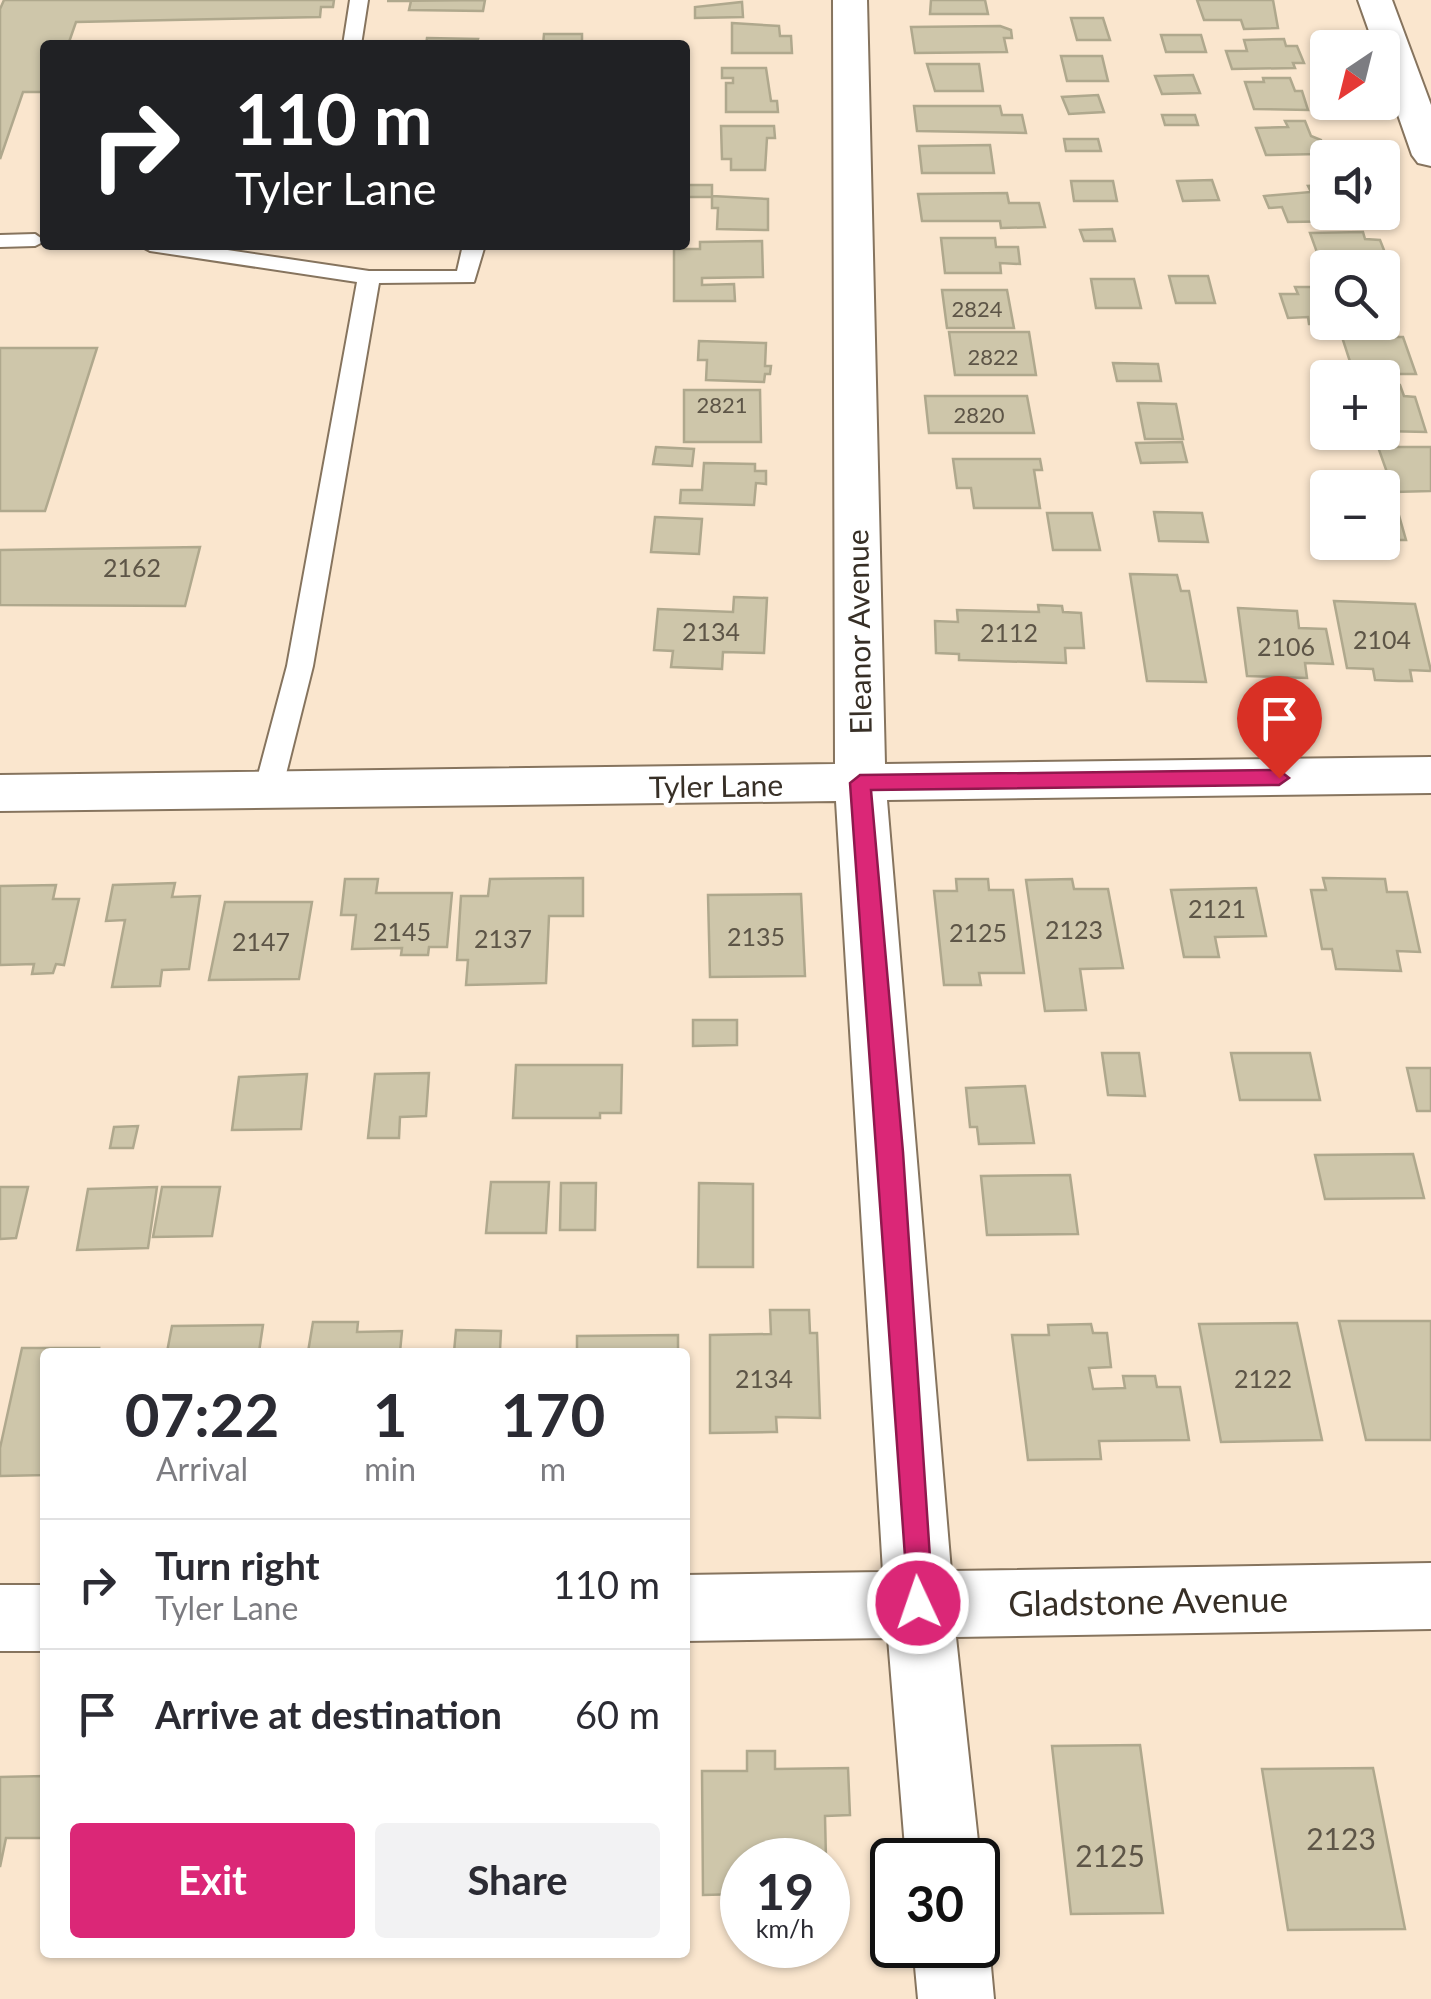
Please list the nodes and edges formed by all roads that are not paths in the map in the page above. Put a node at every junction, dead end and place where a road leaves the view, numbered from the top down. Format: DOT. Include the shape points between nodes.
graph roads {
  1 [pos="359,0"];
  2 [pos="850,0"];
  3 [pos="1375,0"];
  4 [pos="353,40"];
  5 [pos="1431,155"];
  6 [pos="40,235"];
  7 [pos="0,241"];
  8 [pos="183,250"];
  9 [pos="473,250"];
  10 [pos="369,278"];
  11 [pos="1431,776"];
  12 [pos="860,783"];
  13 [pos="268,790"];
  14 [pos="0,793"];
  15 [pos="1431,1596"];
  16 [pos="918,1603"];
  17 [pos="690,1608"];
  18 [pos="0,1618"];
  19 [pos="40,1618"];
  20 [pos="941,1838"];
  21 [pos="953,1968"];
  22 [pos="956,1999"];
  1 -- 4 [label="lane"];
  2 -- 12 [label="street, Eleanor Avenue"];
  3 -- 5 [label="street"];
  6 -- 7 [label="lane"];
  8 -- 10 [label="lane"];
  9 -- 10 [label="lane" via="466,277"];
  10 -- 13 [label="lane" via="300,666"];
  11 -- 12 [label="street, Tyler Lane"];
  12 -- 13 [label="street, Tyler Lane"];
  12 -- 16 [label="street, Eleanor Avenue"];
  13 -- 14 [label="street, Tyler Lane"];
  15 -- 16 [label="street, Gladstone Avenue"];
  16 -- 17 [label="street, Gladstone Avenue"];
  16 -- 20 [label="street, Eleanor Avenue"];
  18 -- 19 [label="street"];
  21 -- 22 [label="street"];
}
